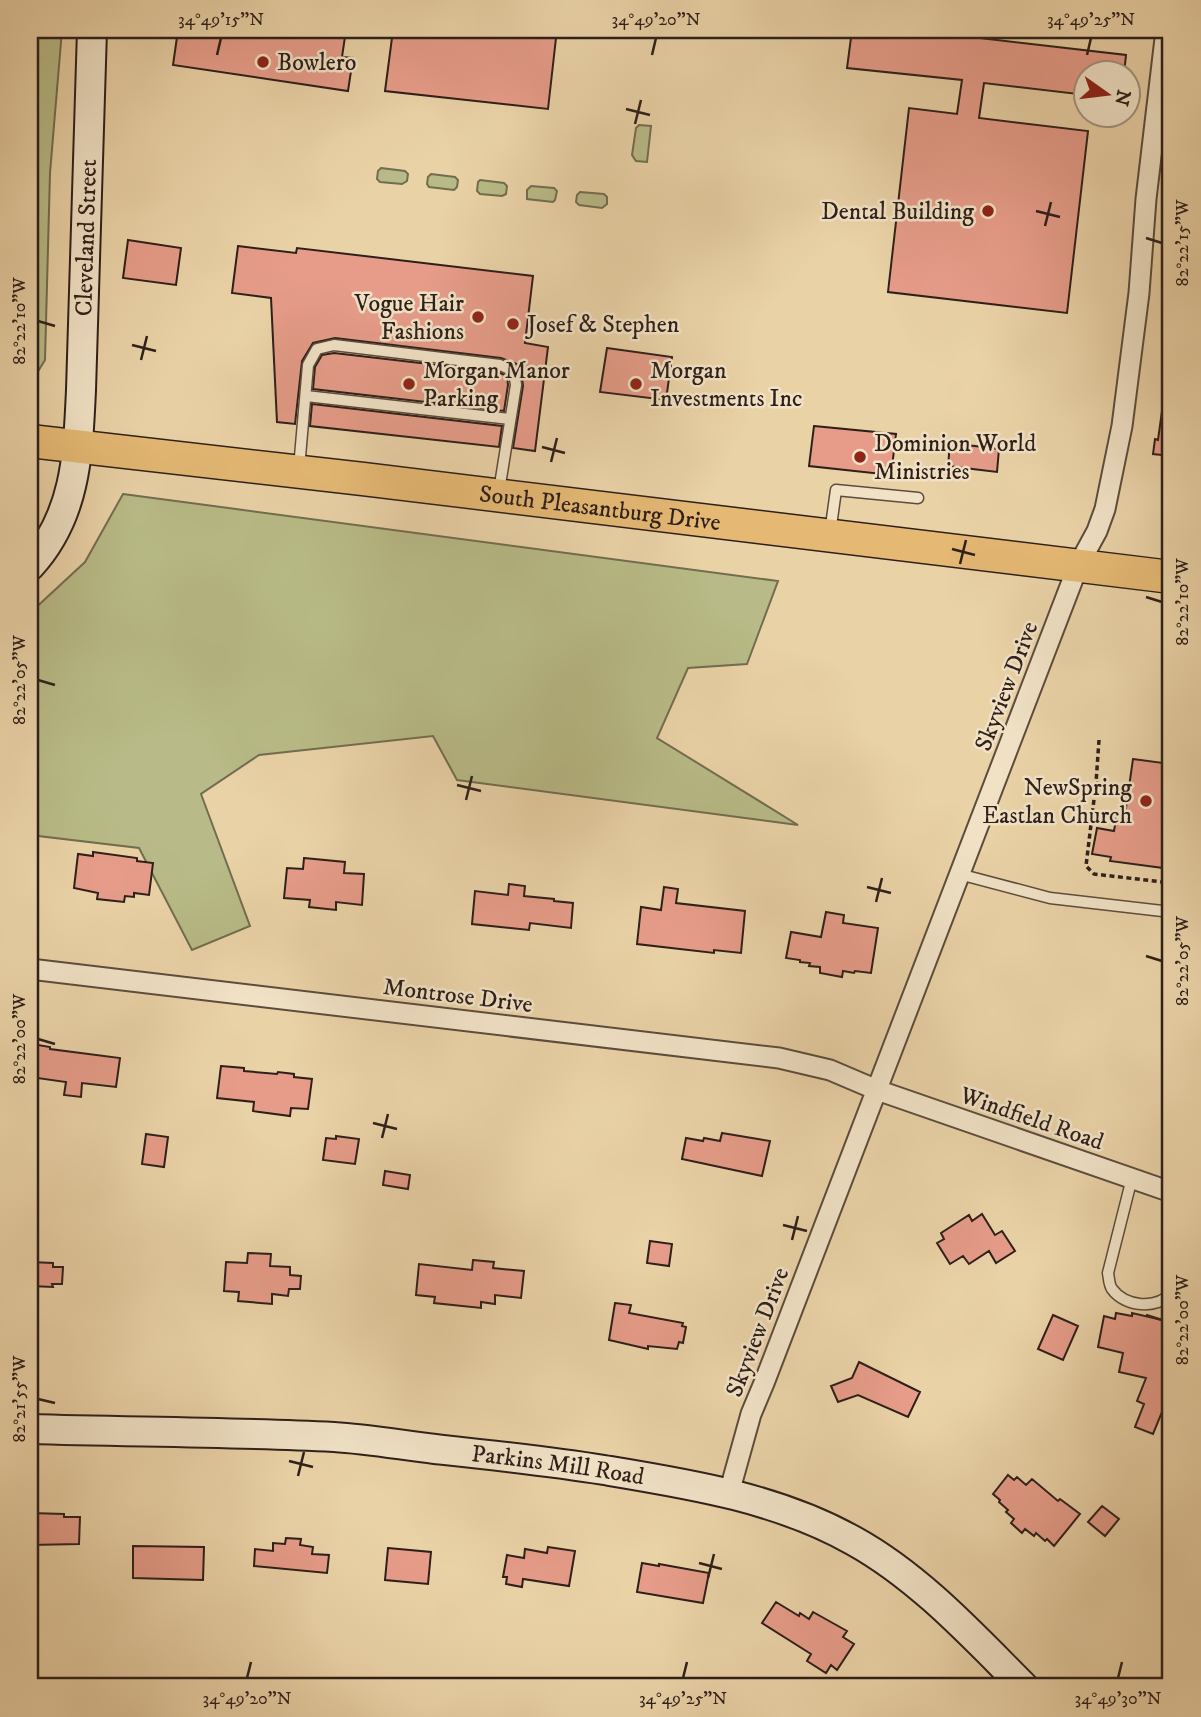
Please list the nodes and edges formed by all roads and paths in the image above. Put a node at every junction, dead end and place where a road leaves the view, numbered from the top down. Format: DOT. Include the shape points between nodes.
graph roads {
  1 [pos="92,30"];
  2 [pos="1166,30"];
  3 [pos="306,396"];
  4 [pos="510,419"];
  5 [pos="30,442"];
  6 [pos="78,447"];
  7 [pos="299,472"];
  8 [pos="499,496"];
  9 [pos="918,498"];
  10 [pos="830,536"];
  11 [pos="30,566"];
  12 [pos="1078,566"];
  13 [pos="1171,577"];
  14 [pos="1099,740"];
  15 [pos="1096,783"];
  16 [pos="1129,789"];
  17 [pos="959,874"];
  18 [pos="1171,883"];
  19 [pos="1171,912"];
  20 [pos="30,969"];
  21 [pos="877,1090"];
  22 [pos="1132,1178"];
  23 [pos="1171,1192"];
  24 [pos="1171,1293"];
  25 [pos="30,1429"];
  26 [pos="729,1493"];
  27 [pos="1024,1687"];
  1 -- 6 [label="street, Cleveland Street"];
  2 -- 12 [label="street, Skyview Drive" via="1122,426 1105,509"];
  3 -- 4 [label="lane"];
  3 -- 4 [label="lane" via="309,365 317,349 334,345 500,365 514,371"];
  3 -- 7 [label="lane"];
  4 -- 8 [label="lane"];
  5 -- 6 [label="main road, South Pleasantburg Drive"];
  6 -- 7 [label="main road, South Pleasantburg Drive"];
  6 -- 11 [label="street, Cleveland Street" via="58,528"];
  7 -- 8 [label="main road, South Pleasantburg Drive"];
  8 -- 10 [label="main road, South Pleasantburg Drive"];
  9 -- 10 [label="lane" via="836,490"];
  10 -- 12 [label="main road, South Pleasantburg Drive"];
  12 -- 13 [label="main road, South Pleasantburg Drive"];
  12 -- 17 [label="street, Skyview Drive"];
  14 -- 15 [label="path"];
  15 -- 16 [label="path"];
  15 -- 18 [label="path" via="1086,866 1094,874"];
  17 -- 19 [label="lane" via="1050,898"];
  17 -- 21 [label="street, Skyview Drive"];
  20 -- 21 [label="street, Montrose Drive" via="779,1058 830,1070"];
  21 -- 22 [label="street, Windfield Road"];
  21 -- 26 [label="street, Skyview Drive" via="751,1414"];
  22 -- 23 [label="street, Windfield Road"];
  22 -- 24 [label="lane" via="1108,1273 1111,1288 1137,1305 1154,1303"];
  25 -- 26 [label="street, Parkins Mill Road" via="337,1437 557,1463"];
  26 -- 27 [label="street, Parkins Mill Road" via="802,1517 854,1541 937,1602"];
}
